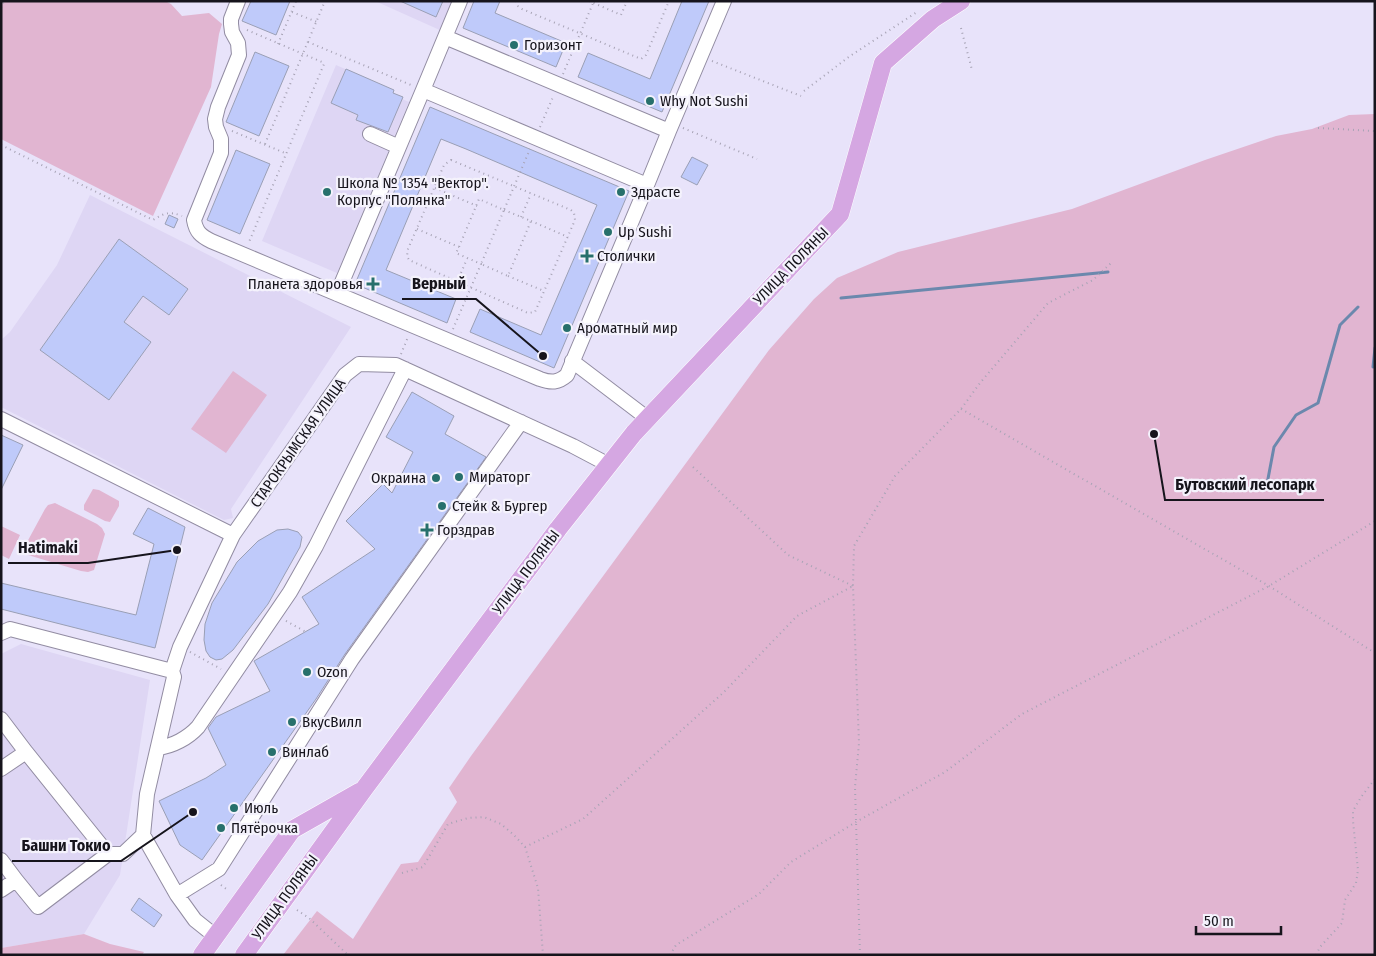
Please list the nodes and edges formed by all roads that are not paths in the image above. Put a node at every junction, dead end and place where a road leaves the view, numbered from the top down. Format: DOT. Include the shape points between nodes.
graph roads {
  1 [pos="238,1"];
  2 [pos="460,1"];
  3 [pos="724,1"];
  4 [pos="961,1"];
  5 [pos="445,37"];
  6 [pos="423,90"];
  7 [pos="671,128"];
  8 [pos="370,134"];
  9 [pos="399,146"];
  10 [pos="647,185"];
  11 [pos="337,294"];
  12 [pos="572,361"];
  13 [pos="405,370"];
  14 [pos="648,418"];
  15 [pos="1,419"];
  16 [pos="521,422"];
  17 [pos="609,465"];
  18 [pos="233,535"];
  19 [pos="1,633"];
  20 [pos="172,671"];
  21 [pos="1,719"];
  22 [pos="158,748"];
  23 [pos="26,752"];
  24 [pos="1,769"];
  25 [pos="364,790"];
  26 [pos="144,836"];
  27 [pos="108,854"];
  28 [pos="1,860"];
  29 [pos="16,880"];
  30 [pos="1,890"];
  31 [pos="177,895"];
  32 [pos="215,936"];
  33 [pos="202,955"];
  34 [pos="244,955"];
  1 -- 11 [label="street" via="230,24 238,43 239,56 218,107 216,124 222,153 194,220 195,228 203,237"];
  2 -- 5 [label="street"];
  3 -- 7 [label="street"];
  4 -- 14 [label="main road, УЛИЦА ПОЛЯНЫ" via="933,19 883,63 840,214"];
  5 -- 6 [label="street"];
  5 -- 7 [label="street"];
  6 -- 9 [label="street"];
  6 -- 10 [label="street"];
  7 -- 10 [label="street"];
  8 -- 9 [label="street"];
  9 -- 11 [label="street"];
  10 -- 12 [label="street"];
  11 -- 12 [label="street" via="549,382 561,380"];
  12 -- 14 [label="street"];
  13 -- 16 [label="street, СТАРОКРЫМСКАЯ УЛИЦА"];
  13 -- 18 [label="street, СТАРОКРЫМСКАЯ УЛИЦА" via="396,365 359,364 345,375"];
  13 -- 22 [label="street" via="290,592 198,727 190,736"];
  14 -- 17 [label="main road, УЛИЦА ПОЛЯНЫ"];
  15 -- 18 [label="street"];
  16 -- 17 [label="street, СТАРОКРЫМСКАЯ УЛИЦА"];
  16 -- 31 [label="street" via="352,659 219,870"];
  17 -- 25 [label="main road, УЛИЦА ПОЛЯНЫ"];
  18 -- 20 [label="street, СТАРОКРЫМСКАЯ УЛИЦА" via="180,647"];
  19 -- 20 [label="street" via="10,629"];
  20 -- 22 [label="street" via="174,677"];
  21 -- 23 [label="street"];
  22 -- 26 [label="street" via="147,794"];
  23 -- 24 [label="street"];
  23 -- 27 [label="street"];
  25 -- 32 [label="main road" via="292,830"];
  25 -- 34 [label="main road, УЛИЦА ПОЛЯНЫ"];
  26 -- 27 [label="street" via="123,854"];
  26 -- 31 [label="street"];
  27 -- 29 [label="street" via="38,907"];
  28 -- 29 [label="street"];
  29 -- 30 [label="street"];
  31 -- 32 [label="street" via="196,920"];
  32 -- 33 [label="main road"];
}
